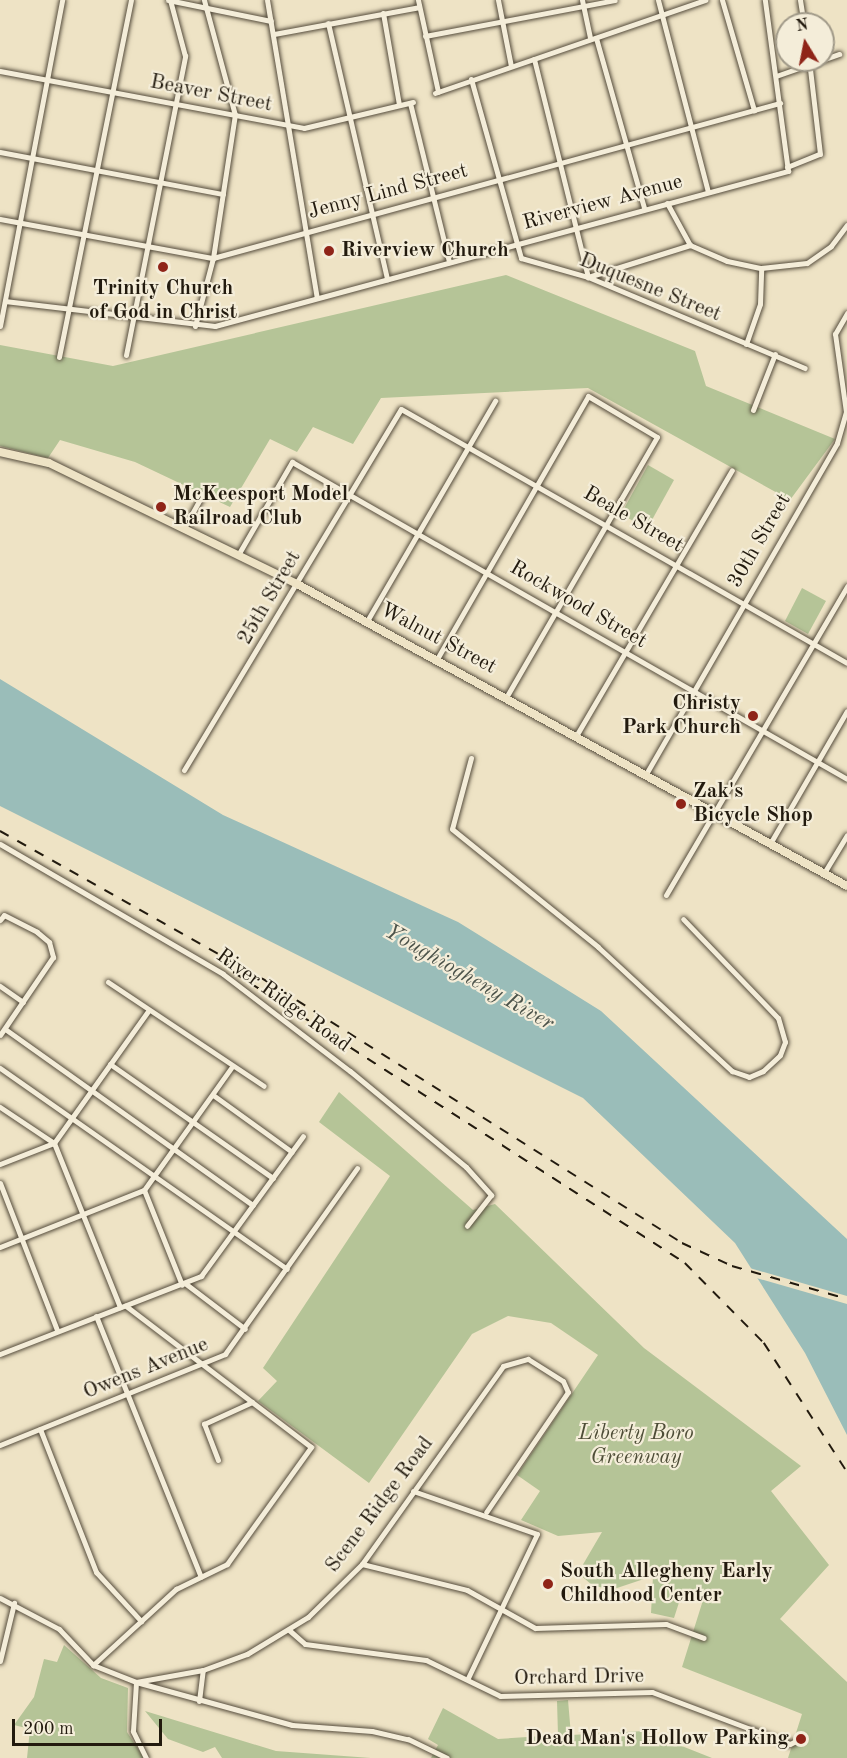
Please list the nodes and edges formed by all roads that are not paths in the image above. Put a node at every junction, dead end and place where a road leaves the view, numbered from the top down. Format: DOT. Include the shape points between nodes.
graph roads {
  1 [pos="62,0"];
  2 [pos="131,0"];
  3 [pos="171,0"];
  4 [pos="204,0"];
  5 [pos="267,0"];
  6 [pos="418,0"];
  7 [pos="498,0"];
  8 [pos="615,0"];
  9 [pos="658,0"];
  10 [pos="705,0"];
  11 [pos="722,0"];
  12 [pos="765,0"];
  13 [pos="582,3"];
  14 [pos="205,7"];
  15 [pos="419,7"];
  16 [pos="383,13"];
  17 [pos="660,17"];
  18 [pos="271,21"];
  19 [pos="503,22"];
  20 [pos="328,23"];
  21 [pos="274,34"];
  22 [pos="425,36"];
  23 [pos="593,38"];
  24 [pos="839,54"];
  25 [pos="835,55"];
  26 [pos="534,59"];
  27 [pos="511,66"];
  28 [pos="0,70"];
  29 [pos="785,72"];
  30 [pos="810,72"];
  31 [pos="776,76"];
  32 [pos="471,79"];
  33 [pos="45,80"];
  34 [pos="112,92"];
  35 [pos="780,103"];
  36 [pos="177,105"];
  37 [pos="399,105"];
  38 [pos="754,111"];
  39 [pos="235,116"];
  40 [pos="347,120"];
  41 [pos="288,125"];
  42 [pos="690,128"];
  43 [pos="626,145"];
  44 [pos="0,152"];
  45 [pos="32,159"];
  46 [pos="562,162"];
  47 [pos="788,169"];
  48 [pos="97,170"];
  49 [pos="496,179"];
  50 [pos="162,183"];
  51 [pos="708,192"];
  52 [pos="223,194"];
  53 [pos="435,197"];
  54 [pos="667,203"];
  55 [pos="644,208"];
  56 [pos="372,214"];
  57 [pos="0,219"];
  58 [pos="19,223"];
  59 [pos="847,225"];
  60 [pos="579,227"];
  61 [pos="308,231"];
  62 [pos="85,235"];
  63 [pos="514,244"];
  64 [pos="690,245"];
  65 [pos="149,246"];
  66 [pos="213,258"];
  67 [pos="449,262"];
  68 [pos="762,268"];
  69 [pos="588,277"];
  70 [pos="387,279"];
  71 [pos="317,298"];
  72 [pos="5,301"];
  73 [pos="68,309"];
  74 [pos="847,313"];
  75 [pos="136,316"];
  76 [pos="0,326"];
  77 [pos="195,326"];
  78 [pos="747,344"];
  79 [pos="775,354"];
  80 [pos="126,355"];
  81 [pos="59,357"];
  82 [pos="805,368"];
  83 [pos="495,401"];
  84 [pos="401,409"];
  85 [pos="753,410"];
  86 [pos="469,445"];
  87 [pos="0,452"];
  88 [pos="732,470"];
  89 [pos="537,484"];
  90 [pos="203,494"];
  91 [pos="351,494"];
  92 [pos="606,524"];
  93 [pos="184,528"];
  94 [pos="419,531"];
  95 [pos="238,555"];
  96 [pos="675,564"];
  97 [pos="486,572"];
  98 [pos="297,584"];
  99 [pos="847,586"];
  100 [pos="743,603"];
  101 [pos="556,611"];
  102 [pos="367,621"];
  103 [pos="813,644"];
  104 [pos="626,652"];
  105 [pos="437,659"];
  106 [pos="847,663"];
  107 [pos="694,690"];
  108 [pos="506,697"];
  109 [pos="847,711"];
  110 [pos="761,731"];
  111 [pos="576,736"];
  112 [pos="471,758"];
  113 [pos="818,763"];
  114 [pos="184,770"];
  115 [pos="646,774"];
  116 [pos="847,779"];
  117 [pos="716,811"];
  118 [pos="847,835"];
  119 [pos="771,842"];
  120 [pos="0,844"];
  121 [pos="824,873"];
  122 [pos="847,886"];
  123 [pos="666,895"];
  124 [pos="683,919"];
  125 [pos="0,920"];
  126 [pos="108,982"];
  127 [pos="0,986"];
  128 [pos="23,1002"];
  129 [pos="149,1010"];
  130 [pos="5,1029"];
  131 [pos="0,1035"];
  132 [pos="110,1064"];
  133 [pos="0,1068"];
  134 [pos="231,1068"];
  135 [pos="264,1086"];
  136 [pos="89,1092"];
  137 [pos="213,1095"];
  138 [pos="0,1107"];
  139 [pos="70,1118"];
  140 [pos="194,1122"];
  141 [pos="303,1136"];
  142 [pos="54,1143"];
  143 [pos="174,1150"];
  144 [pos="292,1152"];
  145 [pos="0,1164"];
  146 [pos="357,1168"];
  147 [pos="155,1176"];
  148 [pos="273,1178"];
  149 [pos="0,1183"];
  150 [pos="144,1190"];
  151 [pos="253,1205"];
  152 [pos="83,1215"];
  153 [pos="467,1226"];
  154 [pos="235,1231"];
  155 [pos="21,1239"];
  156 [pos="0,1247"];
  157 [pos="287,1269"];
  158 [pos="184,1284"];
  159 [pos="126,1306"];
  160 [pos="120,1307"];
  161 [pos="96,1316"];
  162 [pos="245,1329"];
  163 [pos="57,1330"];
  164 [pos="0,1354"];
  165 [pos="201,1364"];
  166 [pos="127,1395"];
  167 [pos="252,1402"];
  168 [pos="40,1429"];
  169 [pos="0,1445"];
  170 [pos="218,1460"];
  171 [pos="413,1491"];
  172 [pos="486,1512"];
  173 [pos="362,1564"];
  174 [pos="201,1577"];
  175 [pos="0,1598"];
  176 [pos="14,1603"];
  177 [pos="502,1607"];
  178 [pos="141,1621"];
  179 [pos="289,1630"];
  180 [pos="704,1638"];
  181 [pos="0,1661"];
  182 [pos="93,1665"];
  183 [pos="203,1670"];
  184 [pos="468,1678"];
  185 [pos="136,1682"];
  186 [pos="200,1701"];
  187 [pos="802,1738"];
  188 [pos="147,1758"];
  189 [pos="447,1758"];
  1 -- 33 [label="street"];
  2 -- 34 [label="street"];
  3 -- 14 [label="street"];
  3 -- 36 [label="street" via="185,56"];
  4 -- 14 [label="street"];
  5 -- 18 [label="street"];
  6 -- 15 [label="street"];
  7 -- 19 [label="street"];
  8 -- 13 [label="street"];
  9 -- 17 [label="street"];
  10 -- 17 [label="street"];
  11 -- 38 [label="street"];
  12 -- 31 [label="street"];
  13 -- 19 [label="street"];
  13 -- 23 [label="street"];
  14 -- 18 [label="street"];
  14 -- 39 [label="street"];
  15 -- 16 [label="street"];
  15 -- 22 [label="street"];
  16 -- 20 [label="street"];
  16 -- 37 [label="street"];
  17 -- 23 [label="street"];
  17 -- 42 [label="street"];
  18 -- 21 [label="street"];
  19 -- 22 [label="street"];
  19 -- 27 [label="street"];
  20 -- 21 [label="street"];
  20 -- 40 [label="street"];
  21 -- 41 [label="street"];
  22 -- 32 [label="street" via="436,92"];
  23 -- 26 [label="street"];
  23 -- 43 [label="street"];
  24 -- 25 [label="street"];
  26 -- 27 [label="street"];
  26 -- 46 [label="street"];
  27 -- 32 [label="street"];
  28 -- 33 [label="street, Beaver Street"];
  29 -- 31 [label="street"];
  30 -- 47 [label="street, Riverview Avenue" via="820,154"];
  31 -- 35 [label="street"];
  32 -- 49 [label="street"];
  33 -- 34 [label="street, Beaver Street"];
  33 -- 45 [label="street"];
  34 -- 36 [label="street, Beaver Street"];
  34 -- 48 [label="street"];
  35 -- 38 [label="street, Jenny Lind Street"];
  35 -- 47 [label="street"];
  36 -- 39 [label="street, Beaver Street"];
  36 -- 50 [label="street"];
  37 -- 40 [label="street, Beaver Street"];
  37 -- 53 [label="street, Beaver Street" via="412,102"];
  38 -- 42 [label="street, Jenny Lind Street"];
  39 -- 41 [label="street, Beaver Street"];
  39 -- 52 [label="street"];
  40 -- 41 [label="street, Beaver Street" via="315,129"];
  40 -- 56 [label="street"];
  41 -- 61 [label="street"];
  42 -- 43 [label="street, Jenny Lind Street"];
  42 -- 51 [label="street"];
  43 -- 46 [label="street, Jenny Lind Street"];
  43 -- 55 [label="street"];
  44 -- 45 [label="street"];
  45 -- 48 [label="street"];
  45 -- 58 [label="street"];
  46 -- 49 [label="street, Jenny Lind Street"];
  46 -- 60 [label="street"];
  47 -- 51 [label="street, Riverview Avenue"];
  48 -- 50 [label="street"];
  48 -- 62 [label="street"];
  49 -- 53 [label="street, Jenny Lind Street"];
  49 -- 63 [label="street"];
  50 -- 52 [label="street"];
  50 -- 65 [label="street"];
  51 -- 54 [label="street, Riverview Avenue"];
  52 -- 66 [label="street"];
  53 -- 56 [label="street, Jenny Lind Street"];
  53 -- 67 [label="street"];
  54 -- 55 [label="street, Riverview Avenue"];
  54 -- 64 [label="street"];
  55 -- 60 [label="street, Riverview Avenue"];
  56 -- 61 [label="street, Jenny Lind Street"];
  56 -- 70 [label="street"];
  57 -- 58 [label="street, Jenny Lind Street"];
  58 -- 62 [label="street, Jenny Lind Street"];
  58 -- 72 [label="street"];
  59 -- 68 [label="street" via="831,246 807,263"];
  60 -- 63 [label="street, Riverview Avenue"];
  60 -- 69 [label="street"];
  61 -- 66 [label="street, Jenny Lind Street"];
  61 -- 71 [label="street"];
  62 -- 65 [label="street, Jenny Lind Street"];
  62 -- 73 [label="street"];
  63 -- 67 [label="street, Riverview Avenue"];
  63 -- 69 [label="street, Duquesne Street" via="525,261"];
  64 -- 68 [label="street" via="727,261"];
  64 -- 69 [label="street"];
  65 -- 66 [label="street, Jenny Lind Street"];
  65 -- 75 [label="street"];
  66 -- 77 [label="street"];
  67 -- 70 [label="street, Riverview Avenue"];
  68 -- 78 [label="street" via="760,304"];
  69 -- 78 [label="street, Duquesne Street"];
  70 -- 71 [label="street, Riverview Avenue"];
  71 -- 77 [label="street, Riverview Avenue" via="215,326"];
  72 -- 73 [label="street, Riverview Avenue"];
  72 -- 76 [label="street"];
  73 -- 75 [label="street, Riverview Avenue"];
  73 -- 81 [label="street"];
  74 -- 100 [label="street, 30th Street" via="835,334 846,412 837,443"];
  75 -- 77 [label="street, Riverview Avenue"];
  75 -- 80 [label="street"];
  78 -- 79 [label="street, Duquesne Street"];
  79 -- 82 [label="street, Duquesne Street"];
  79 -- 85 [label="street"];
  83 -- 86 [label="street"];
  84 -- 86 [label="street, Beale Street"];
  84 -- 91 [label="street, 25th Street"];
  86 -- 89 [label="street, Beale Street"];
  86 -- 94 [label="street"];
  87 -- 93 [label="main road, Walnut Street" via="49,463"];
  88 -- 96 [label="street"];
  89 -- 92 [label="street, Beale Street"];
  89 -- 92 [label="street" via="588,396 657,437"];
  89 -- 97 [label="street"];
  90 -- 93 [label="street"];
  91 -- 94 [label="street, Rockwood Street"];
  91 -- 95 [label="street, Rockwood Street" via="292,462"];
  91 -- 98 [label="street, 25th Street"];
  92 -- 96 [label="street, Beale Street"];
  92 -- 101 [label="street"];
  93 -- 95 [label="main road, Walnut Street"];
  94 -- 97 [label="street, Rockwood Street"];
  94 -- 102 [label="street"];
  95 -- 98 [label="main road, Walnut Street"];
  96 -- 100 [label="street, Beale Street"];
  96 -- 104 [label="street"];
  97 -- 101 [label="street, Rockwood Street"];
  97 -- 105 [label="street"];
  98 -- 102 [label="main road, Walnut Street"];
  98 -- 114 [label="street, 25th Street"];
  99 -- 103 [label="street"];
  100 -- 103 [label="street, Beale Street"];
  100 -- 107 [label="street, 30th Street"];
  101 -- 104 [label="street, Rockwood Street"];
  101 -- 108 [label="street"];
  102 -- 105 [label="main road, Walnut Street"];
  103 -- 106 [label="street, Beale Street"];
  103 -- 110 [label="street"];
  104 -- 107 [label="street, Rockwood Street"];
  104 -- 111 [label="street"];
  105 -- 108 [label="main road, Walnut Street"];
  107 -- 110 [label="street, Rockwood Street"];
  107 -- 115 [label="street, 30th Street"];
  108 -- 111 [label="main road, Walnut Street"];
  109 -- 113 [label="street"];
  110 -- 113 [label="street, Rockwood Street"];
  110 -- 117 [label="street"];
  111 -- 115 [label="main road, Walnut Street"];
  112 -- 124 [label="street" via="452,830 598,947 732,1071 749,1077 763,1071 780,1055 786,1042 778,1018"];
  113 -- 116 [label="street, Rockwood Street"];
  113 -- 119 [label="street"];
  115 -- 117 [label="main road, Walnut Street"];
  117 -- 119 [label="main road, Walnut Street"];
  117 -- 123 [label="street"];
  118 -- 121 [label="street"];
  119 -- 121 [label="main road, Walnut Street"];
  120 -- 153 [label="street, River Ridge Road" via="223,974 350,1071 466,1167 491,1195"];
  121 -- 122 [label="main road, Walnut Street"];
  125 -- 128 [label="street" via="4,915 49,942 53,957"];
  126 -- 129 [label="street"];
  127 -- 128 [label="street"];
  128 -- 130 [label="street"];
  129 -- 132 [label="street"];
  129 -- 134 [label="street"];
  130 -- 131 [label="street"];
  130 -- 136 [label="street"];
  132 -- 136 [label="street"];
  132 -- 140 [label="street"];
  133 -- 139 [label="street"];
  134 -- 135 [label="street"];
  134 -- 137 [label="street"];
  136 -- 139 [label="street"];
  136 -- 143 [label="street"];
  137 -- 140 [label="street"];
  137 -- 144 [label="street"];
  138 -- 142 [label="street"];
  139 -- 142 [label="street"];
  139 -- 147 [label="street"];
  140 -- 143 [label="street"];
  140 -- 148 [label="street"];
  141 -- 144 [label="street"];
  142 -- 145 [label="street"];
  142 -- 152 [label="street"];
  143 -- 147 [label="street"];
  143 -- 151 [label="street"];
  144 -- 148 [label="street"];
  146 -- 157 [label="street, Owens Avenue"];
  147 -- 150 [label="street"];
  147 -- 154 [label="street"];
  148 -- 151 [label="street"];
  149 -- 155 [label="street"];
  150 -- 152 [label="street"];
  150 -- 158 [label="street"];
  151 -- 154 [label="street"];
  152 -- 155 [label="street"];
  152 -- 160 [label="street"];
  154 -- 157 [label="street"];
  154 -- 158 [label="street" via="208,1269"];
  155 -- 156 [label="street"];
  155 -- 163 [label="street"];
  157 -- 162 [label="street, Owens Avenue"];
  158 -- 159 [label="street"];
  158 -- 162 [label="street"];
  159 -- 160 [label="street"];
  159 -- 165 [label="street"];
  160 -- 161 [label="street"];
  161 -- 163 [label="street"];
  161 -- 166 [label="street"];
  162 -- 165 [label="street, Owens Avenue" via="225,1354"];
  163 -- 164 [label="street"];
  165 -- 166 [label="street, Owens Avenue"];
  165 -- 167 [label="street"];
  166 -- 168 [label="street, Owens Avenue"];
  166 -- 174 [label="street"];
  167 -- 170 [label="street" via="204,1425"];
  167 -- 174 [label="street" via="311,1447 227,1564"];
  168 -- 169 [label="street, Owens Avenue"];
  168 -- 178 [label="street" via="96,1572"];
  171 -- 172 [label="street"];
  171 -- 172 [label="street, Scene Ridge Road" via="502,1366 528,1359 563,1382 568,1392"];
  171 -- 173 [label="street, Scene Ridge Road"];
  172 -- 177 [label="street" via="536,1538"];
  173 -- 177 [label="street" via="467,1590"];
  173 -- 179 [label="street, Scene Ridge Road"];
  174 -- 178 [label="street" via="176,1589"];
  175 -- 176 [label="street"];
  176 -- 181 [label="street"];
  176 -- 182 [label="street" via="59,1629"];
  177 -- 180 [label="street" via="535,1628 666,1624"];
  177 -- 184 [label="street"];
  178 -- 182 [label="street"];
  179 -- 183 [label="street, Scene Ridge Road"];
  179 -- 184 [label="street, Orchard Drive" via="305,1644 390,1652"];
  182 -- 185 [label="street"];
  183 -- 185 [label="street, Scene Ridge Road"];
  183 -- 186 [label="street"];
  184 -- 187 [label="street, Orchard Drive" via="500,1696 521,1700 652,1692 790,1744"];
  185 -- 186 [label="street"];
  185 -- 188 [label="street" via="133,1731"];
  186 -- 189 [label="street" via="292,1725 372,1731 408,1739"];
}
